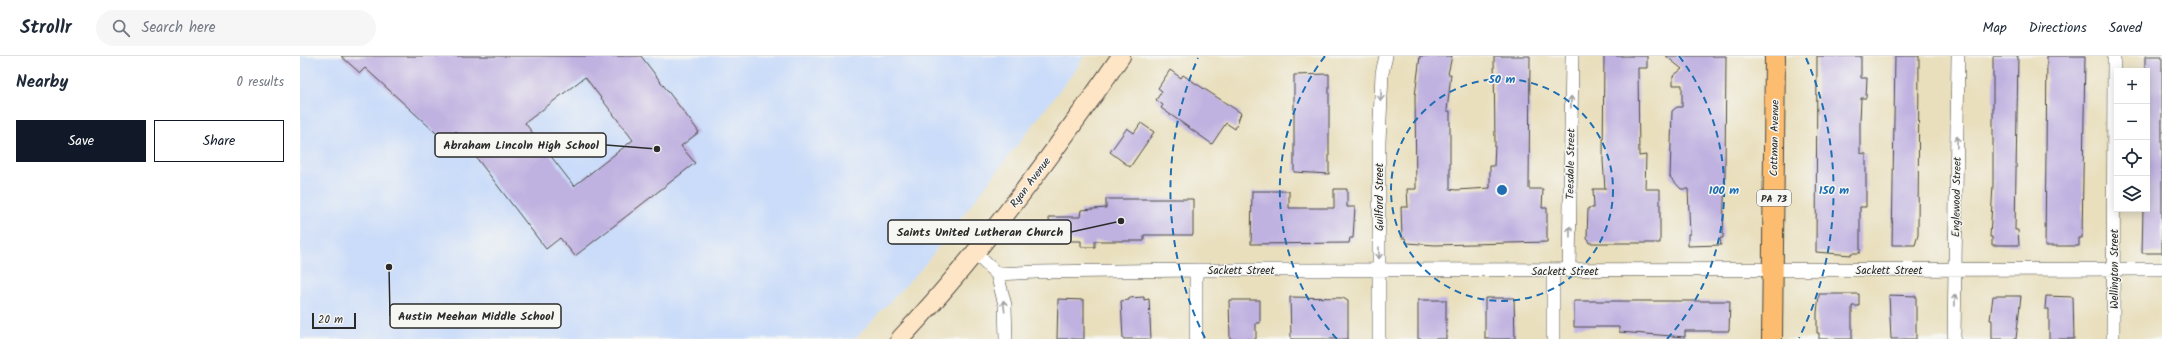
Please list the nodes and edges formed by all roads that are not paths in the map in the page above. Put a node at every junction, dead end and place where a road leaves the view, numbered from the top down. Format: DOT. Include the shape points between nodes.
graph roads {
  1 [pos="1122,56"];
  2 [pos="1386,56"];
  3 [pos="1572,56"];
  4 [pos="1775,56"];
  5 [pos="1958,56"];
  6 [pos="2114,56"];
  7 [pos="976,254"];
  8 [pos="2114,269"];
  9 [pos="2162,269"];
  10 [pos="1196,270"];
  11 [pos="1773,270"];
  12 [pos="1955,270"];
  13 [pos="1379,271"];
  14 [pos="1553,271"];
  15 [pos="1569,271"];
  16 [pos="997,274"];
  17 [pos="900,339"];
  18 [pos="1006,339"];
  19 [pos="1196,339"];
  20 [pos="1379,339"];
  21 [pos="1553,339"];
  22 [pos="1772,339"];
  23 [pos="1954,339"];
  24 [pos="2113,339"];
  1 -- 7 [label="street, Ryan Avenue"];
  2 -- 13 [label="street, Guilford Street, one-way" via="1382,73 1379,135"];
  15 -- 3 [label="street, Teesdale Street, one-way"];
  4 -- 11 [label="main road, Cottman Avenue / PA 73"];
  12 -- 5 [label="street, Englewood Street, one-way"];
  6 -- 8 [label="street, Wellington Street"];
  7 -- 16 [label="street"];
  7 -- 17 [label="street, Ryan Avenue"];
  8 -- 9 [label="street, Sackett Street"];
  8 -- 12 [label="street, Sackett Street"];
  8 -- 24 [label="street, Wellington Street"];
  10 -- 13 [label="street, Sackett Street"];
  10 -- 16 [label="street, Sackett Street"];
  10 -- 19 [label="street"];
  11 -- 12 [label="street, Sackett Street"];
  11 -- 15 [label="street, Sackett Street"];
  11 -- 22 [label="main road, Cottman Avenue / PA 73"];
  23 -- 12 [label="street, Englewood Street, one-way"];
  13 -- 14 [label="street, Sackett Street"];
  13 -- 20 [label="street, Guilford Street"];
  14 -- 15 [label="street, Sackett Street"];
  14 -- 21 [label="street"];
  18 -- 16 [label="street, one-way" via="1005,305"];
}
